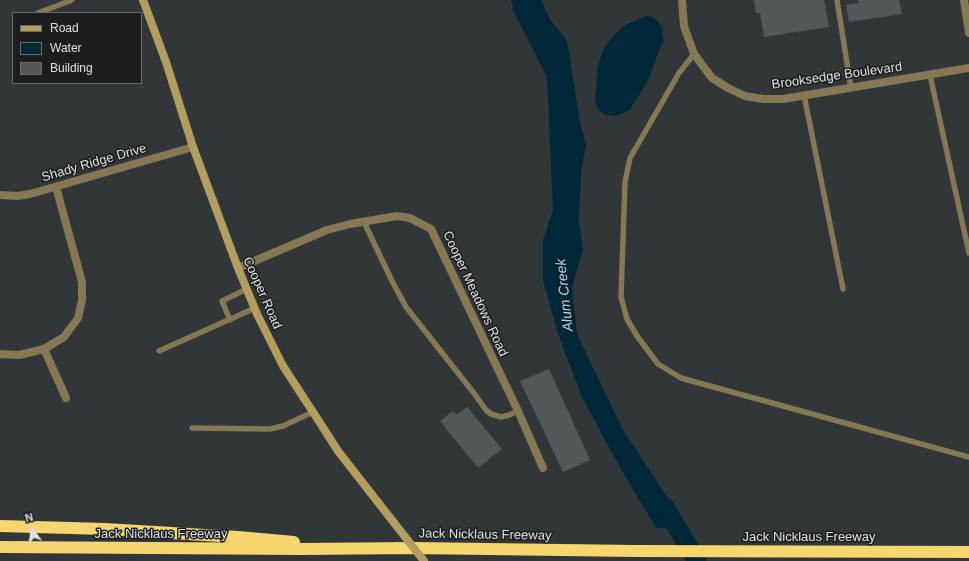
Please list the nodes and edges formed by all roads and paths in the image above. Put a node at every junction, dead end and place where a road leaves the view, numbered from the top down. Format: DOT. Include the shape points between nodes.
graph roads {
  1 [pos="72,0"];
  2 [pos="143,0"];
  3 [pos="682,0"];
  4 [pos="837,0"];
  5 [pos="964,0"];
  6 [pos="41,12"];
  7 [pos="969,33"];
  8 [pos="694,54"];
  9 [pos="969,68"];
  10 [pos="930,75"];
  11 [pos="851,88"];
  12 [pos="804,95"];
  13 [pos="193,147"];
  14 [pos="56,187"];
  15 [pos="0,195"];
  16 [pos="364,222"];
  17 [pos="969,253"];
  18 [pos="238,268"];
  19 [pos="247,289"];
  20 [pos="843,289"];
  21 [pos="255,308"];
  22 [pos="230,320"];
  23 [pos="44,349"];
  24 [pos="159,351"];
  25 [pos="0,354"];
  26 [pos="66,398"];
  27 [pos="518,411"];
  28 [pos="312,412"];
  29 [pos="192,428"];
  30 [pos="969,457"];
  31 [pos="543,468"];
  32 [pos="0,526"];
  33 [pos="0,547"];
  34 [pos="357,548"];
  35 [pos="969,552"];
  36 [pos="424,561"];
  1 -- 6 [label="lane"];
  2 -- 13 [label="street, Cooper Road"];
  3 -- 8 [label="street" via="684,26"];
  4 -- 11 [label="lane"];
  5 -- 7 [label="street"];
  8 -- 12 [label="street, Brooksedge Boulevard" via="712,78 745,96 783,99"];
  8 -- 30 [label="lane" via="679,73 630,158 625,182 621,297 627,319 637,336 658,364 681,378"];
  9 -- 10 [label="street, Brooksedge Boulevard"];
  10 -- 11 [label="street, Brooksedge Boulevard"];
  10 -- 17 [label="lane"];
  11 -- 12 [label="street, Brooksedge Boulevard"];
  12 -- 20 [label="lane"];
  13 -- 14 [label="street, Shady Ridge Drive"];
  13 -- 18 [label="street, Cooper Road"];
  14 -- 15 [label="street, Shady Ridge Drive" via="17,196"];
  14 -- 23 [label="street" via="82,282 82,300 78,318 72,327 64,336"];
  16 -- 18 [label="street, Cooper Meadows Road" via="327,230"];
  16 -- 27 [label="lane" via="406,307 486,410 501,417"];
  16 -- 27 [label="street, Cooper Meadows Road" via="397,216 410,218 431,229"];
  18 -- 19 [label="street, Cooper Road"];
  19 -- 21 [label="street, Cooper Road"];
  19 -- 22 [label="lane" via="222,301"];
  21 -- 22 [label="lane"];
  21 -- 28 [label="street, Cooper Road" via="283,366"];
  22 -- 24 [label="lane"];
  23 -- 25 [label="street" via="19,355"];
  23 -- 26 [label="street"];
  27 -- 31 [label="street, Cooper Meadows Road"];
  28 -- 29 [label="lane" via="275,429"];
  28 -- 36 [label="street, Cooper Road, bridge" via="338,451"];
  32 -- 34 [label="highway" via="238,536"];
  33 -- 34 [label="highway, Jack Nicklaus Freeway"];
  34 -- 35 [label="highway, Jack Nicklaus Freeway"];
}
